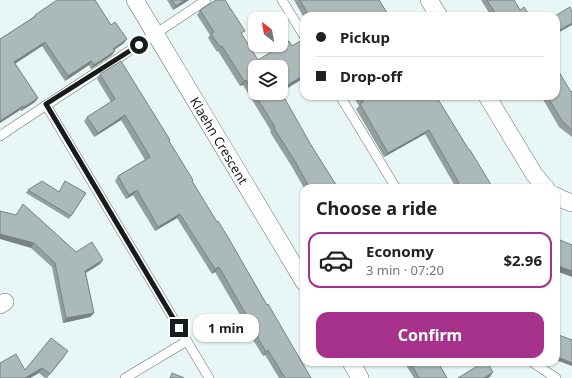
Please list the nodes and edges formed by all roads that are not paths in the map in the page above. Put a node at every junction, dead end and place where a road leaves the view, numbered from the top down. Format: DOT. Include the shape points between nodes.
graph roads {
  1 [pos="135,0"];
  2 [pos="206,0"];
  3 [pos="282,0"];
  4 [pos="429,0"];
  5 [pos="436,12"];
  6 [pos="300,29"];
  7 [pos="156,34"];
  8 [pos="342,100"];
  9 [pos="489,100"];
  10 [pos="46,104"];
  11 [pos="0,136"];
  12 [pos="394,184"];
  13 [pos="542,184"];
  14 [pos="560,198"];
  15 [pos="572,203"];
  16 [pos="300,275"];
  17 [pos="187,341"];
  18 [pos="353,366"];
  19 [pos="538,366"];
  20 [pos="124,378"];
  21 [pos="209,378"];
  22 [pos="360,378"];
  23 [pos="556,378"];
  1 -- 7 [label="street, Klaehn Crescent"];
  2 -- 7 [label="lane"];
  3 -- 6 [label="lane"];
  4 -- 5 [label="street"];
  7 -- 10 [label="lane"];
  7 -- 16 [label="street, Klaehn Crescent"];
  8 -- 12 [label="lane"];
  9 -- 13 [label="street"];
  10 -- 11 [label="lane"];
  10 -- 17 [label="lane"];
  14 -- 15 [label="street"];
  17 -- 20 [label="lane"];
  17 -- 21 [label="lane"];
  18 -- 22 [label="street"];
  19 -- 23 [label="lane"];
}
